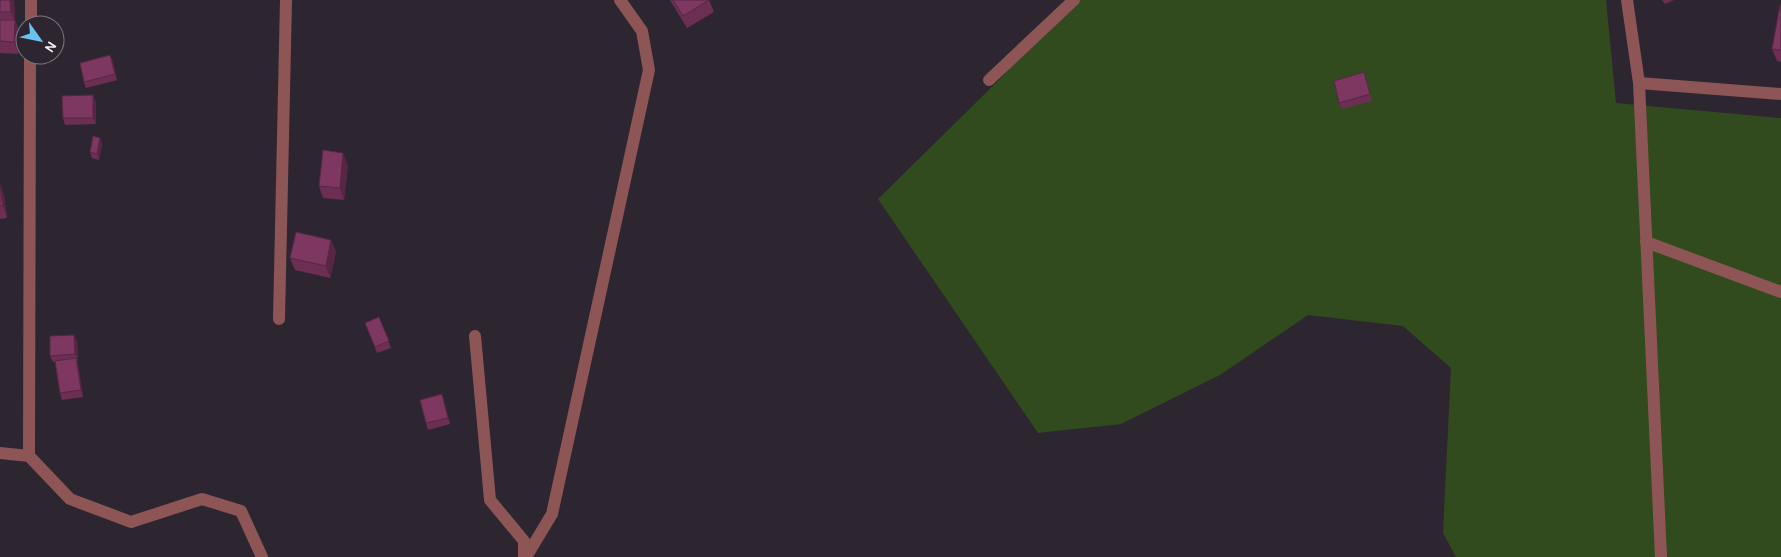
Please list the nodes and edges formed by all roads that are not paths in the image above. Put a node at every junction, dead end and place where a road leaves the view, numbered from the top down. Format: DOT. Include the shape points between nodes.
graph roads {
  1 [pos="31,0"];
  2 [pos="286,0"];
  3 [pos="620,0"];
  4 [pos="1074,0"];
  5 [pos="1627,0"];
  6 [pos="30,15"];
  7 [pos="30,65"];
  8 [pos="989,80"];
  9 [pos="1638,82"];
  10 [pos="1781,94"];
  11 [pos="1646,242"];
  12 [pos="1781,292"];
  13 [pos="279,319"];
  14 [pos="475,336"];
  15 [pos="0,453"];
  16 [pos="29,456"];
  17 [pos="262,557"];
  18 [pos="525,557"];
  19 [pos="1661,557"];
  1 -- 6 [label="street"];
  2 -- 13 [label="street"];
  3 -- 18 [label="street" via="642,31 649,70 552,514"];
  4 -- 8 [label="street"];
  5 -- 9 [label="street"];
  7 -- 16 [label="street"];
  9 -- 10 [label="street"];
  9 -- 11 [label="street"];
  11 -- 12 [label="street"];
  11 -- 19 [label="street"];
  14 -- 18 [label="street" via="490,500 524,541"];
  15 -- 16 [label="street"];
  16 -- 17 [label="street" via="70,499 131,522 202,499 241,511"];
}
